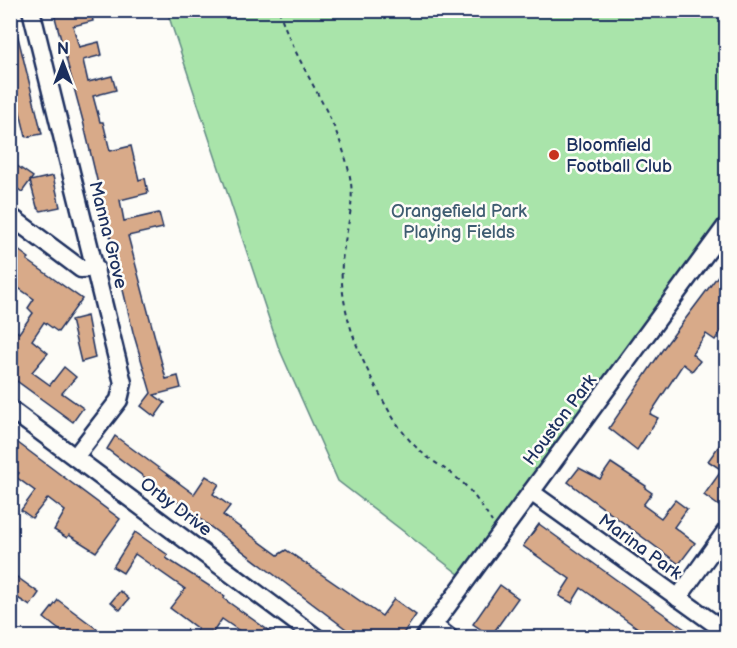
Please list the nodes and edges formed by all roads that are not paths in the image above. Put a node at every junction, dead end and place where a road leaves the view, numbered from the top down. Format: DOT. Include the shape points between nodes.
graph roads {
  1 [pos="32,10"];
  2 [pos="10,216"];
  3 [pos="726,226"];
  4 [pos="96,268"];
  5 [pos="10,409"];
  6 [pos="75,457"];
  7 [pos="531,492"];
  8 [pos="726,531"];
  9 [pos="678,598"];
  10 [pos="428,631"];
  11 [pos="726,632"];
  12 [pos="317,638"];
  13 [pos="450,638"];
  1 -- 4 [label="street, Manna Grove"];
  2 -- 4 [label="street" via="81,269"];
  3 -- 7 [label="street, Houston Park"];
  4 -- 6 [label="street, Manna Grove" via="123,392"];
  5 -- 6 [label="street, Orby Drive"];
  6 -- 12 [label="street, Orby Drive"];
  7 -- 9 [label="street, Marina Park"];
  7 -- 10 [label="street, Houston Park"];
  8 -- 9 [label="street"];
  9 -- 11 [label="street, Marina Park"];
  10 -- 13 [label="street"];
}
